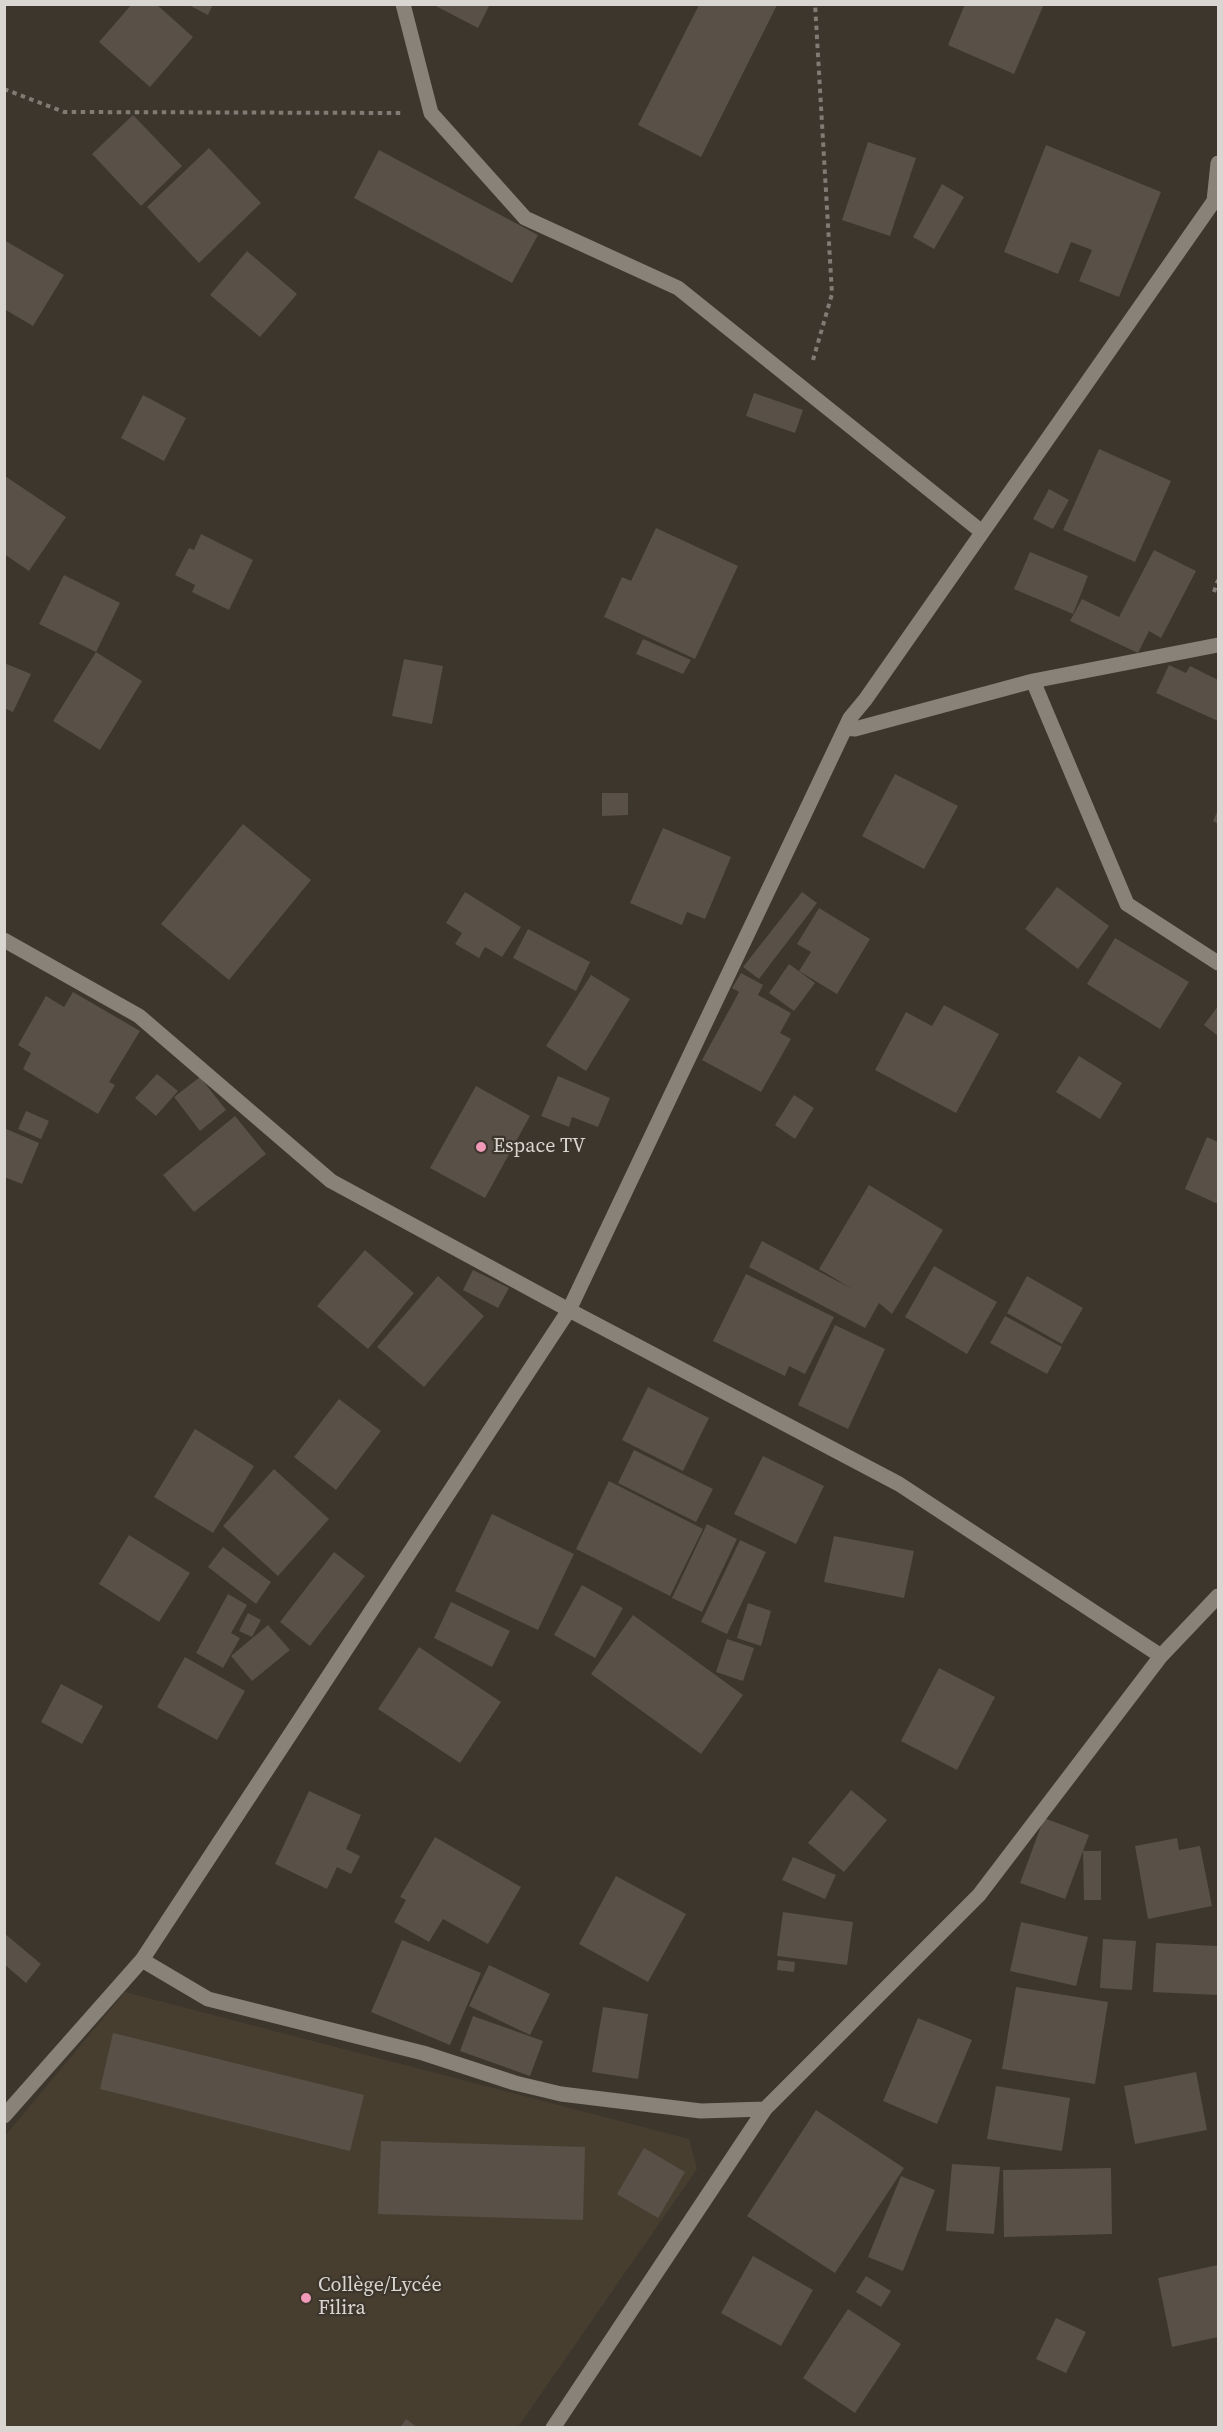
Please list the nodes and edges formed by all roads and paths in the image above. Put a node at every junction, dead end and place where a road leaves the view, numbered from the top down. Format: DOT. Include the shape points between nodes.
graph roads {
  1 [pos="403,4"];
  2 [pos="815,4"];
  3 [pos="4,89"];
  4 [pos="431,113"];
  5 [pos="1218,163"];
  6 [pos="1214,201"];
  7 [pos="1218,216"];
  8 [pos="805,390"];
  9 [pos="982,532"];
  10 [pos="1218,580"];
  11 [pos="1214,592"];
  12 [pos="1218,645"];
  13 [pos="1033,681"];
  14 [pos="846,728"];
  15 [pos="4,940"];
  16 [pos="1218,963"];
  17 [pos="569,1310"];
  18 [pos="1218,1596"];
  19 [pos="1161,1656"];
  20 [pos="142,1960"];
  21 [pos="765,2109"];
  22 [pos="4,2116"];
  23 [pos="553,2427"];
  1 -- 4 [label="street"];
  2 -- 8 [label="path" via="832,294"];
  3 -- 4 [label="path" via="64,112"];
  4 -- 8 [label="street" via="525,218 678,288"];
  5 -- 6 [label="street"];
  6 -- 7 [label="street"];
  6 -- 9 [label="street"];
  8 -- 9 [label="street"];
  9 -- 14 [label="street"];
  10 -- 11 [label="path"];
  12 -- 13 [label="street"];
  13 -- 14 [label="street" via="855,729"];
  13 -- 16 [label="street" via="1127,904"];
  14 -- 17 [label="street"];
  15 -- 17 [label="street" via="139,1016 331,1181"];
  17 -- 19 [label="street" via="899,1484"];
  17 -- 20 [label="street"];
  18 -- 19 [label="street"];
  19 -- 21 [label="street" via="979,1895"];
  20 -- 21 [label="street" via="208,1999 423,2053 561,2094 701,2111"];
  20 -- 22 [label="street"];
  21 -- 23 [label="street"];
}
